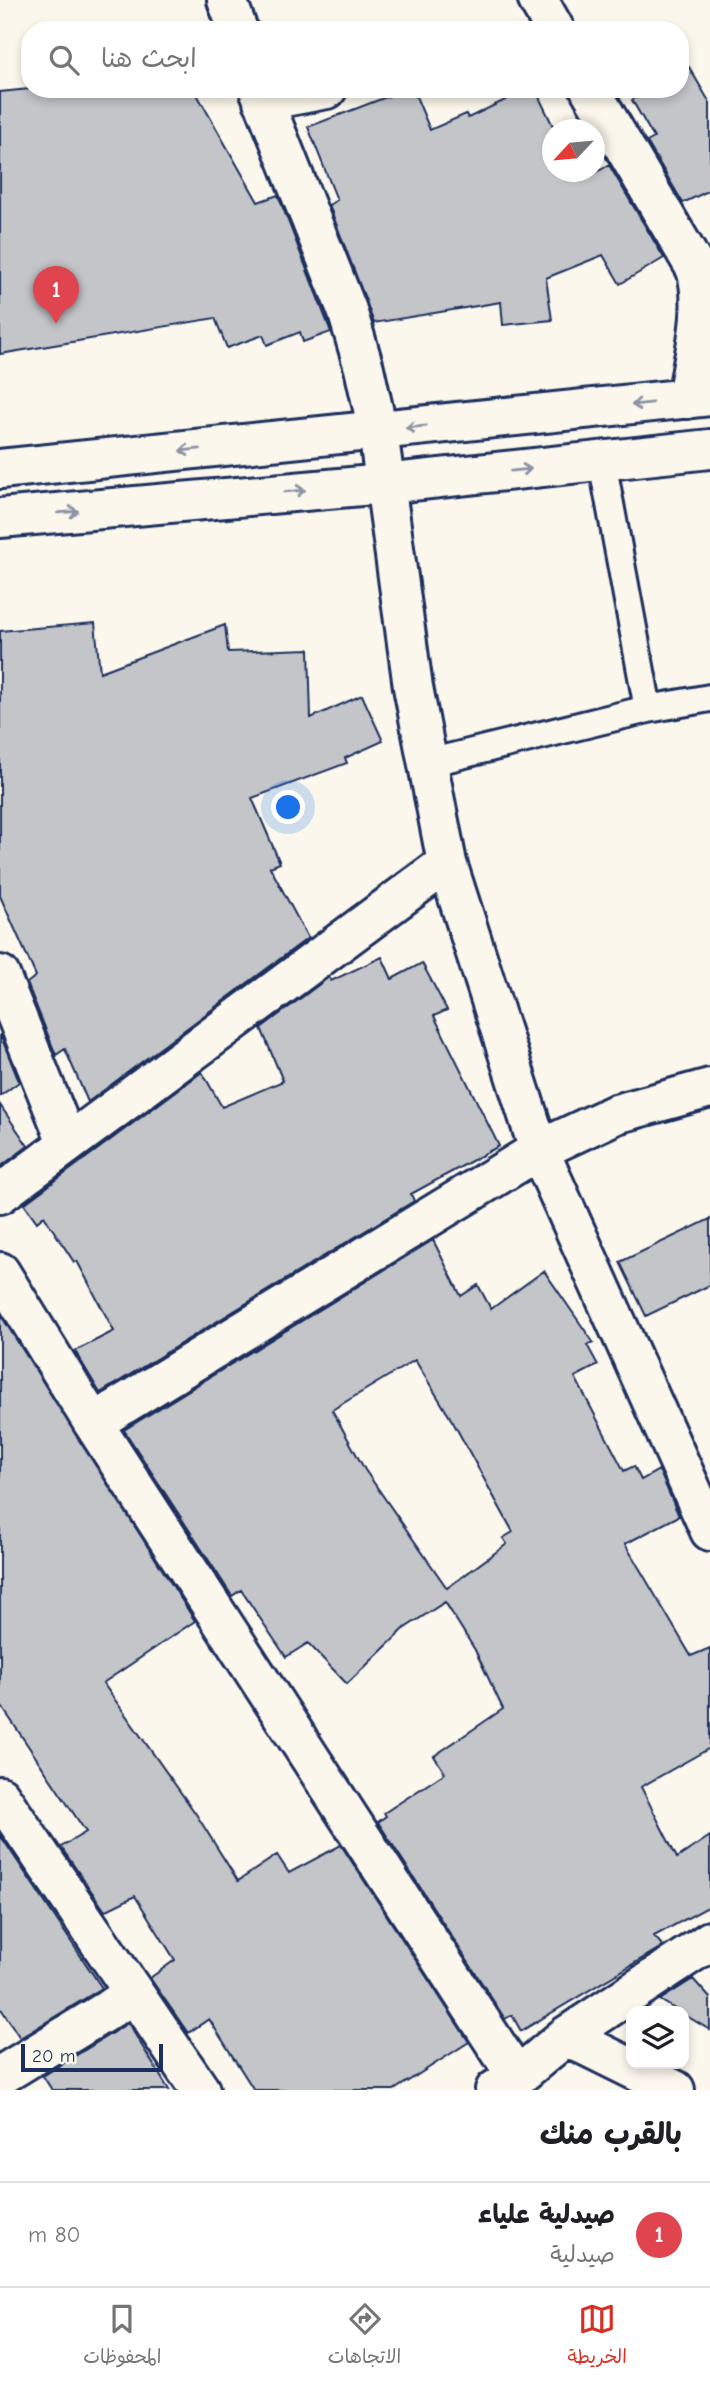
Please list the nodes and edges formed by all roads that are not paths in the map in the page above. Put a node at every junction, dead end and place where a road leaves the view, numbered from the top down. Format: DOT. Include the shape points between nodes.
graph roads {
  1 [pos="227,0"];
  2 [pos="538,0"];
  3 [pos="235,21"];
  4 [pos="550,21"];
  5 [pos="262,98"];
  6 [pos="595,98"];
  7 [pos="699,398"];
  8 [pos="378,431"];
  9 [pos="710,449"];
  10 [pos="602,461"];
  11 [pos="0,469"];
  12 [pos="384,484"];
  13 [pos="0,518"];
  14 [pos="710,698"];
  15 [pos="648,709"];
  16 [pos="428,763"];
  17 [pos="447,863"];
  18 [pos="0,975"];
  19 [pos="710,1088"];
  20 [pos="68,1142"];
  21 [pos="539,1150"];
  22 [pos="0,1194"];
  23 [pos="0,1272"];
  24 [pos="93,1423"];
  25 [pos="710,1531"];
  26 [pos="0,1796"];
  27 [pos="710,1941"];
  28 [pos="134,1994"];
  29 [pos="566,2036"];
  30 [pos="0,2076"];
  31 [pos="506,2083"];
  32 [pos="200,2090"];
  33 [pos="675,2090"];
  1 -- 3 [label="street"];
  2 -- 4 [label="street"];
  5 -- 8 [label="street" via="347,310"];
  6 -- 7 [label="street" via="696,269 701,288"];
  7 -- 8 [label="street, one-way"];
  8 -- 11 [label="street, one-way"];
  8 -- 12 [label="street"];
  9 -- 10 [label="street"];
  12 -- 10 [label="street, one-way"];
  10 -- 15 [label="lane"];
  13 -- 12 [label="street, one-way"];
  12 -- 16 [label="street"];
  14 -- 15 [label="lane"];
  15 -- 16 [label="lane"];
  16 -- 17 [label="street"];
  17 -- 20 [label="street"];
  17 -- 21 [label="street"];
  18 -- 20 [label="street"];
  19 -- 21 [label="street" via="616,1114"];
  20 -- 22 [label="street"];
  21 -- 24 [label="street"];
  21 -- 25 [label="street"];
  23 -- 24 [label="street"];
  24 -- 31 [label="street"];
  26 -- 28 [label="street"];
  27 -- 29 [label="street"];
  28 -- 30 [label="street"];
  28 -- 32 [label="street"];
  29 -- 31 [label="street"];
  29 -- 33 [label="street"];
}
